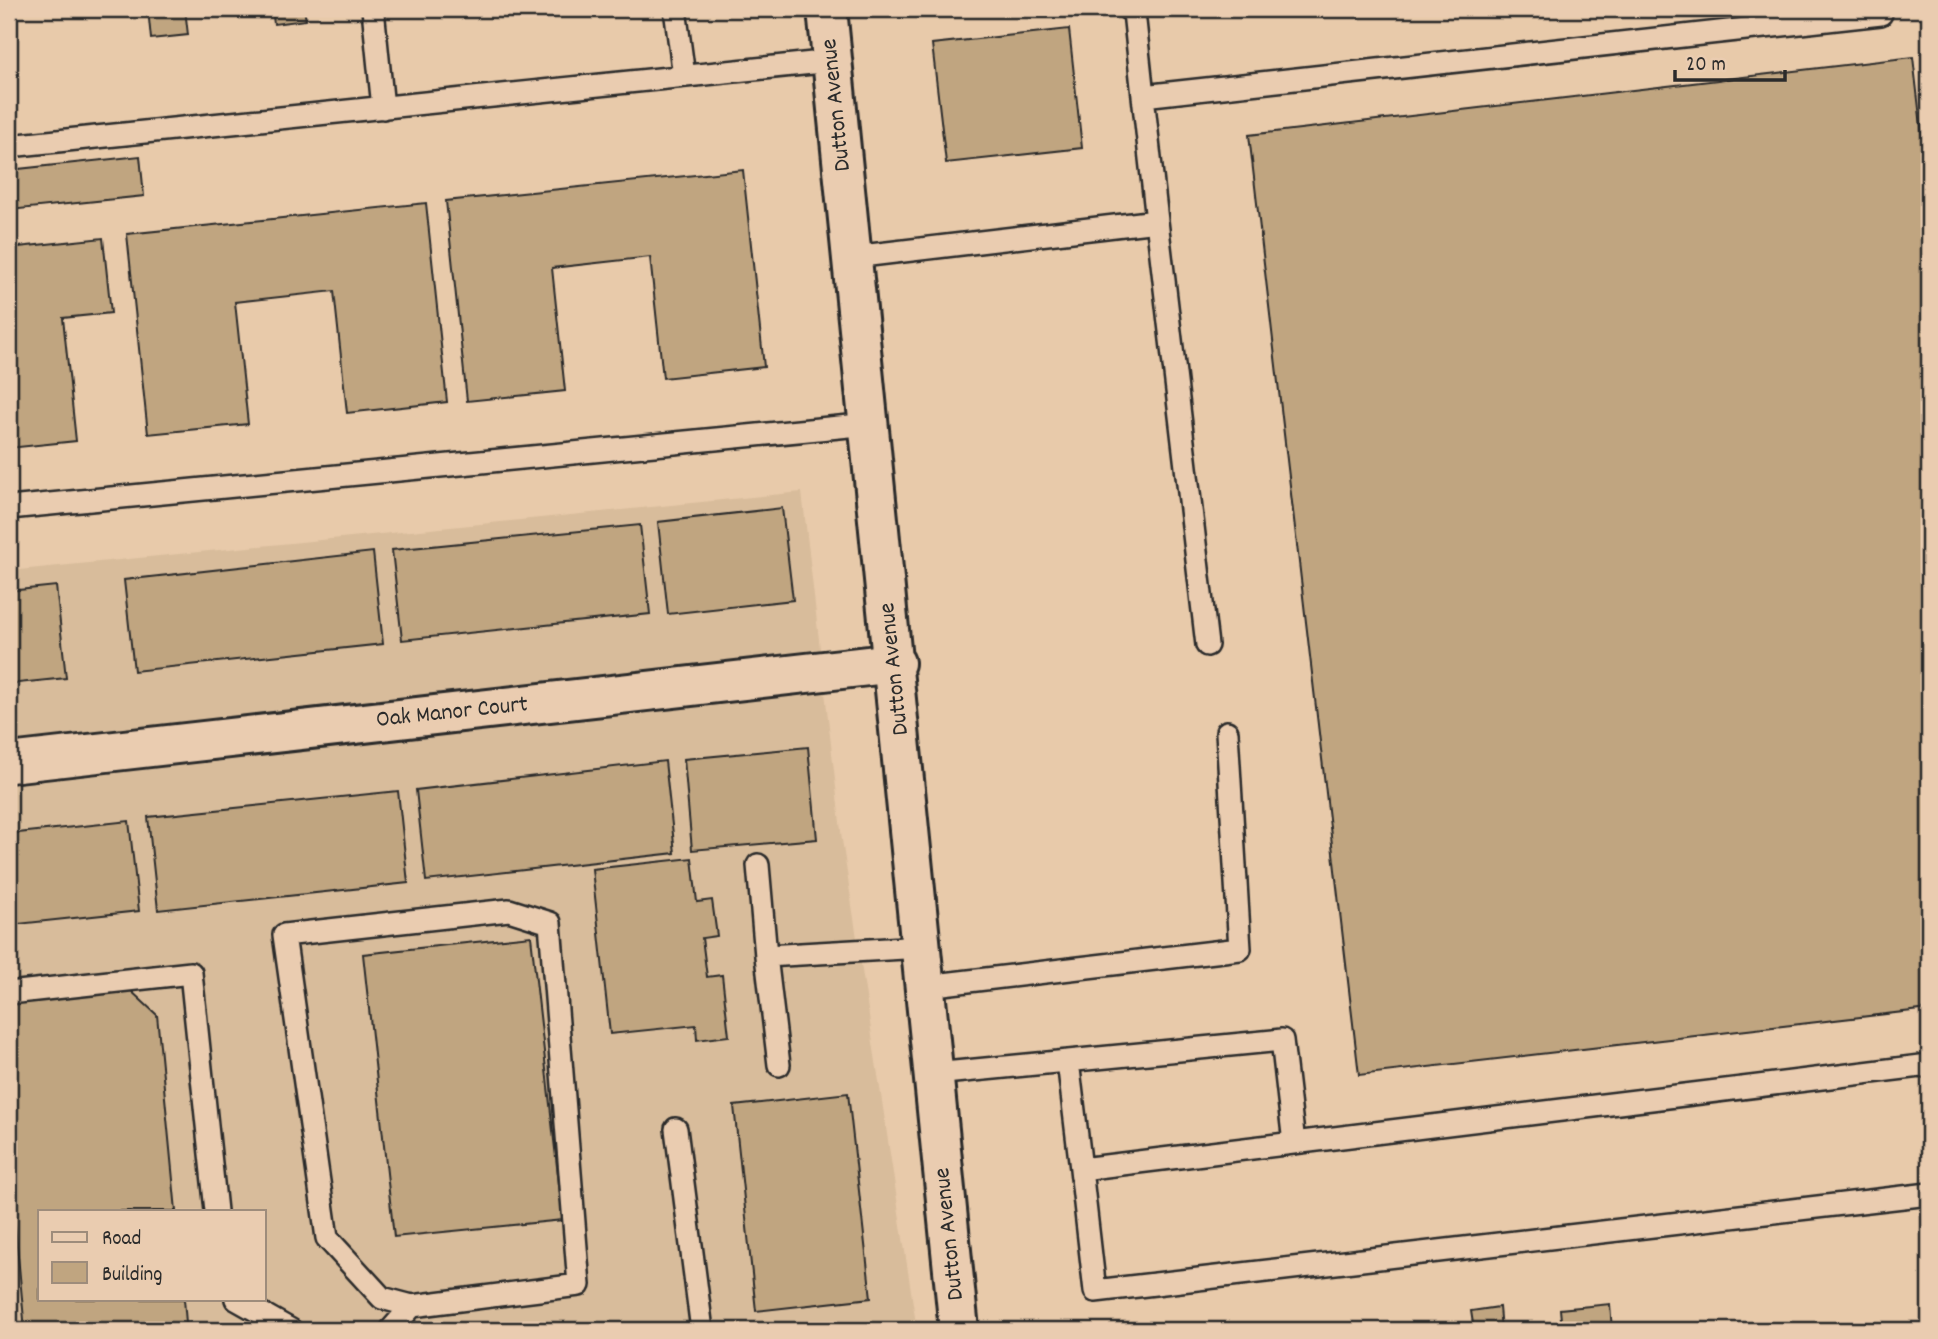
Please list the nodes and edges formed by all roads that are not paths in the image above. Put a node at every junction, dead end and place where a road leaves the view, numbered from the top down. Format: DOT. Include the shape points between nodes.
graph roads {
  1 [pos="373,9"];
  2 [pos="675,9"];
  3 [pos="827,9"];
  4 [pos="1128,9"];
  5 [pos="1881,14"];
  6 [pos="832,61"];
  7 [pos="684,76"];
  8 [pos="1143,96"];
  9 [pos="383,107"];
  10 [pos="9,146"];
  11 [pos="1157,221"];
  12 [pos="853,257"];
  13 [pos="870,424"];
  14 [pos="9,508"];
  15 [pos="1207,645"];
  16 [pos="895,663"];
  17 [pos="1227,732"];
  18 [pos="9,763"];
  19 [pos="758,865"];
  20 [pos="922,947"];
  21 [pos="766,956"];
  22 [pos="926,986"];
  23 [pos="9,993"];
  24 [pos="1068,1060"];
  25 [pos="779,1065"];
  26 [pos="1929,1065"];
  27 [pos="934,1074"];
  28 [pos="676,1129"];
  29 [pos="1294,1143"];
  30 [pos="1081,1169"];
  31 [pos="1929,1194"];
  32 [pos="216,1210"];
  33 [pos="238,1300"];
  34 [pos="412,1306"];
  35 [pos="290,1330"];
  36 [pos="391,1330"];
  37 [pos="702,1330"];
  38 [pos="959,1330"];
  1 -- 9 [label="lane"];
  2 -- 7 [label="lane"];
  3 -- 6 [label="street, Dutton Avenue"];
  4 -- 8 [label="lane" via="1134,12"];
  5 -- 8 [label="lane"];
  6 -- 7 [label="lane"];
  6 -- 12 [label="street, Dutton Avenue"];
  7 -- 9 [label="lane"];
  8 -- 11 [label="lane"];
  9 -- 10 [label="lane"];
  11 -- 12 [label="lane"];
  11 -- 15 [label="lane"];
  12 -- 13 [label="street, Dutton Avenue"];
  13 -- 14 [label="lane"];
  13 -- 16 [label="street, Dutton Avenue"];
  16 -- 18 [label="street, Oak Manor Court"];
  16 -- 20 [label="street, Dutton Avenue"];
  17 -- 22 [label="lane" via="1240,949"];
  19 -- 21 [label="lane"];
  20 -- 21 [label="lane"];
  20 -- 22 [label="street, Dutton Avenue"];
  21 -- 25 [label="lane"];
  22 -- 27 [label="street, Dutton Avenue"];
  23 -- 32 [label="lane" via="191,973"];
  24 -- 27 [label="lane"];
  24 -- 29 [label="lane" via="1282,1040"];
  24 -- 30 [label="lane"];
  26 -- 29 [label="lane"];
  27 -- 38 [label="street, Dutton Avenue"];
  28 -- 37 [label="lane"];
  29 -- 30 [label="lane"];
  30 -- 31 [label="lane" via="1095,1291"];
  33 -- 35 [label="lane"];
  34 -- 34 [label="lane" via="579,1285 550,923 509,910 284,935 327,1238 382,1298"];
  34 -- 36 [label="lane"];
}
